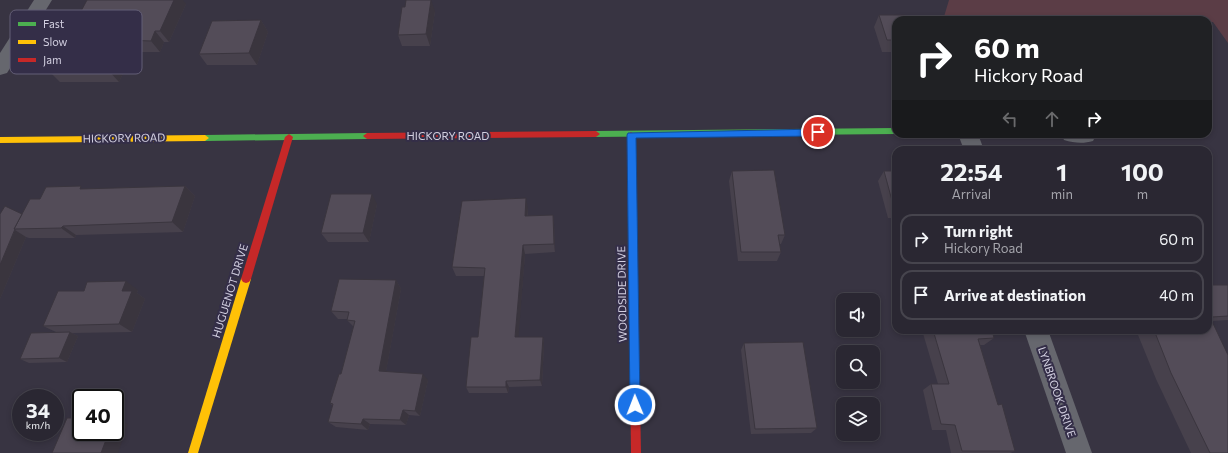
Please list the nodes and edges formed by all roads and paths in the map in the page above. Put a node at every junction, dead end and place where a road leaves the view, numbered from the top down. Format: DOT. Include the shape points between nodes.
graph roads {
  1 [pos="43,0"];
  2 [pos="37,10"];
  3 [pos="10,52"];
  4 [pos="0,68"];
  5 [pos="892,131"];
  6 [pos="631,135"];
  7 [pos="289,136"];
  8 [pos="0,140"];
  9 [pos="1037,334"];
  10 [pos="193,453"];
  11 [pos="636,453"];
  12 [pos="1078,453"];
  1 -- 2 [label="street"];
  3 -- 4 [label="street"];
  5 -- 6 [label="street, HICKORY ROAD"];
  6 -- 7 [label="street, HICKORY ROAD"];
  6 -- 11 [label="street, WOODSIDE DRIVE"];
  7 -- 8 [label="street, HICKORY ROAD"];
  7 -- 10 [label="street, HUGUENOT DRIVE"];
  9 -- 12 [label="street, LYNBROOK DRIVE"];
}
